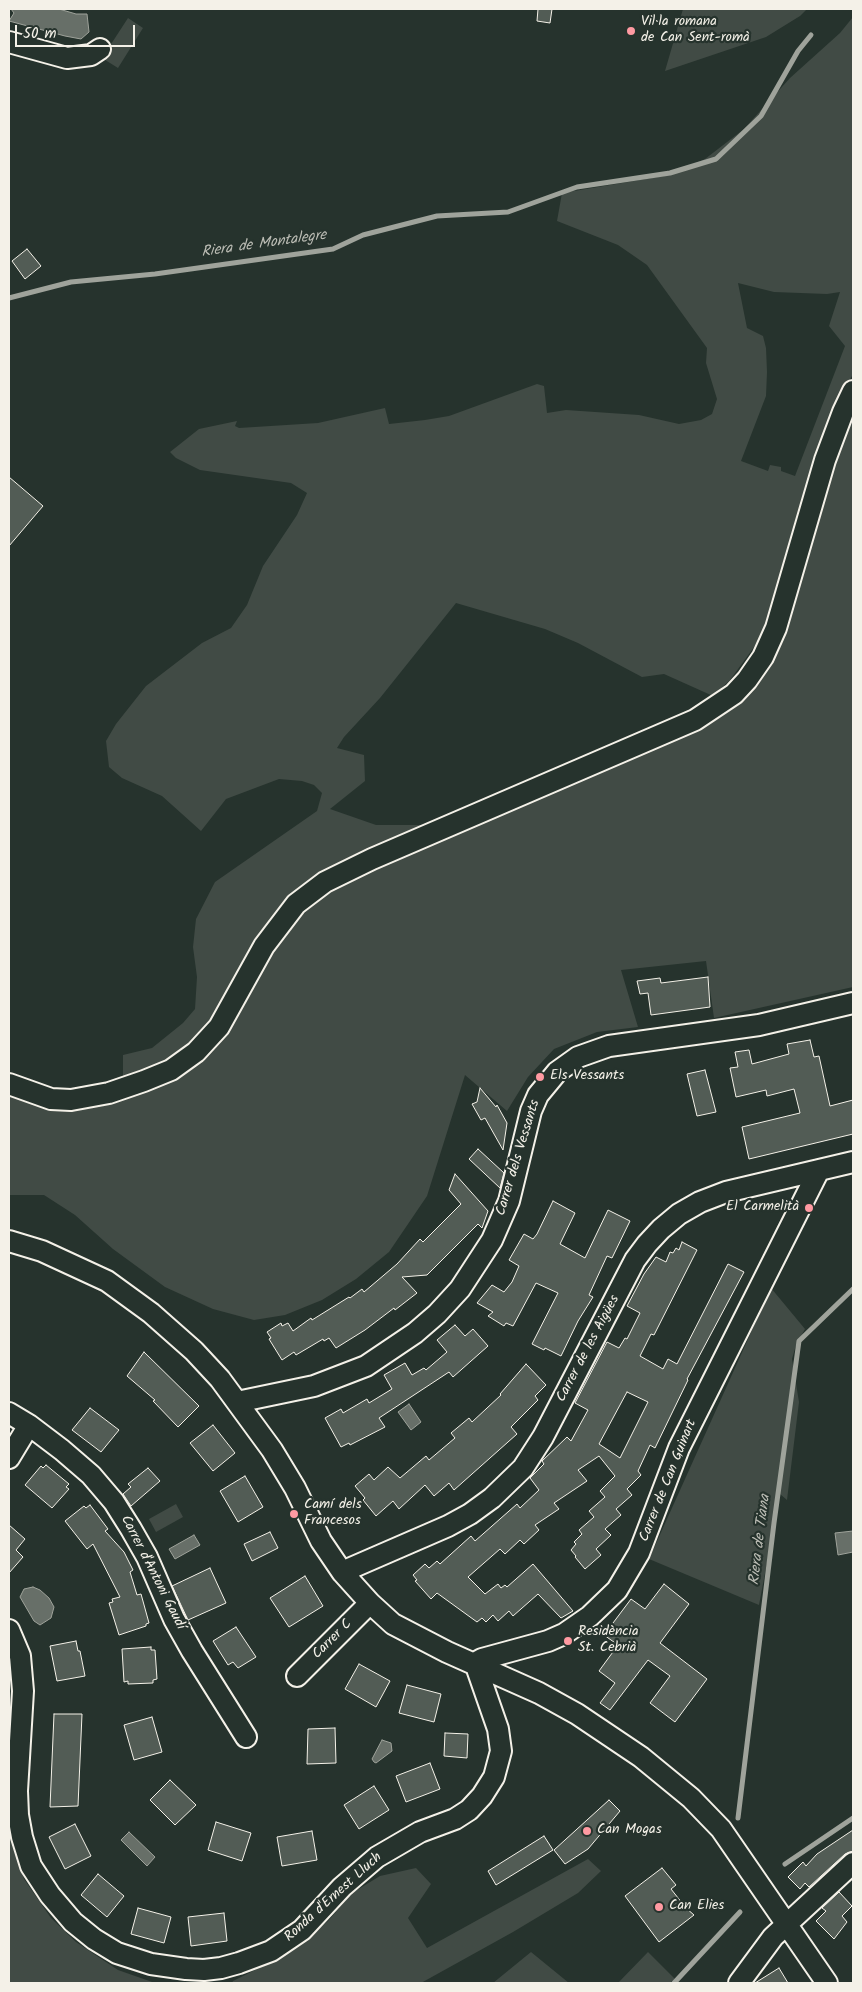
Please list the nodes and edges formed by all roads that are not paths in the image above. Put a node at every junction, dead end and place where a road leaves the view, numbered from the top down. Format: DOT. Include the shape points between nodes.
graph roads {
  1 [pos="9,42"];
  2 [pos="100,50"];
  3 [pos="853,391"];
  4 [pos="853,1003"];
  5 [pos="9,1084"];
  6 [pos="853,1162"];
  7 [pos="819,1170"];
  8 [pos="9,1241"];
  9 [pos="237,1402"];
  10 [pos="9,1413"];
  11 [pos="29,1425"];
  12 [pos="9,1458"];
  13 [pos="342,1572"];
  14 [pos="370,1603"];
  15 [pos="9,1630"];
  16 [pos="447,1652"];
  17 [pos="475,1663"];
  18 [pos="297,1676"];
  19 [pos="491,1707"];
  20 [pos="246,1737"];
  21 [pos="853,1863"];
  22 [pos="787,1925"];
  23 [pos="738,1983"];
  24 [pos="826,1983"];
  1 -- 2 [label="street" via="66,58 91,55"];
  3 -- 5 [label="street" via="825,460 776,628 763,657 734,694 695,720 325,882 296,904 264,946 219,1027 196,1052 171,1070 109,1093 71,1100 51,1099"];
  4 -- 9 [label="street, Carrer dels Vessants" via="759,1025 609,1046 578,1057 557,1072 538,1095 530,1111 509,1201 492,1240 460,1289 436,1314 415,1333 366,1366 314,1386"];
  6 -- 7 [label="street, Carrer de les Aigües"];
  7 -- 13 [label="street, Carrer de les Aigües" via="726,1192 700,1202 661,1229 636,1260 543,1437 523,1468 470,1514"];
  7 -- 17 [label="street, Carrer de Can Guinart" via="679,1448 639,1553 621,1584 603,1605 564,1634"];
  8 -- 9 [label="street" via="42,1251 107,1281 151,1313 194,1351"];
  9 -- 13 [label="street" via="295,1488 321,1541"];
  10 -- 11 [label="street, Carrer d'Antoni Gaudí"];
  11 -- 12 [label="street"];
  11 -- 20 [label="street, Carrer d'Antoni Gaudí" via="91,1476 114,1502 147,1558 174,1619"];
  13 -- 14 [label="street"];
  14 -- 16 [label="street" via="393,1624"];
  14 -- 18 [label="street, Carrer C"];
  15 -- 19 [label="street, Ronda d'Ernest Lluch" via="20,1656 24,1690 18,1815 31,1866 73,1922 117,1953 151,1964 204,1970 239,1963 271,1951 302,1930 342,1887 378,1857 420,1832 469,1810 494,1777 500,1751"];
  16 -- 17 [label="street"];
  16 -- 19 [label="street, Ronda d'Ernest Lluch"];
  17 -- 19 [label="street, Ronda d'Ernest Lluch"];
  17 -- 22 [label="street" via="577,1714 641,1757 721,1828"];
  21 -- 22 [label="street"];
  22 -- 23 [label="street" via="773,1937"];
  22 -- 24 [label="street"];
}
